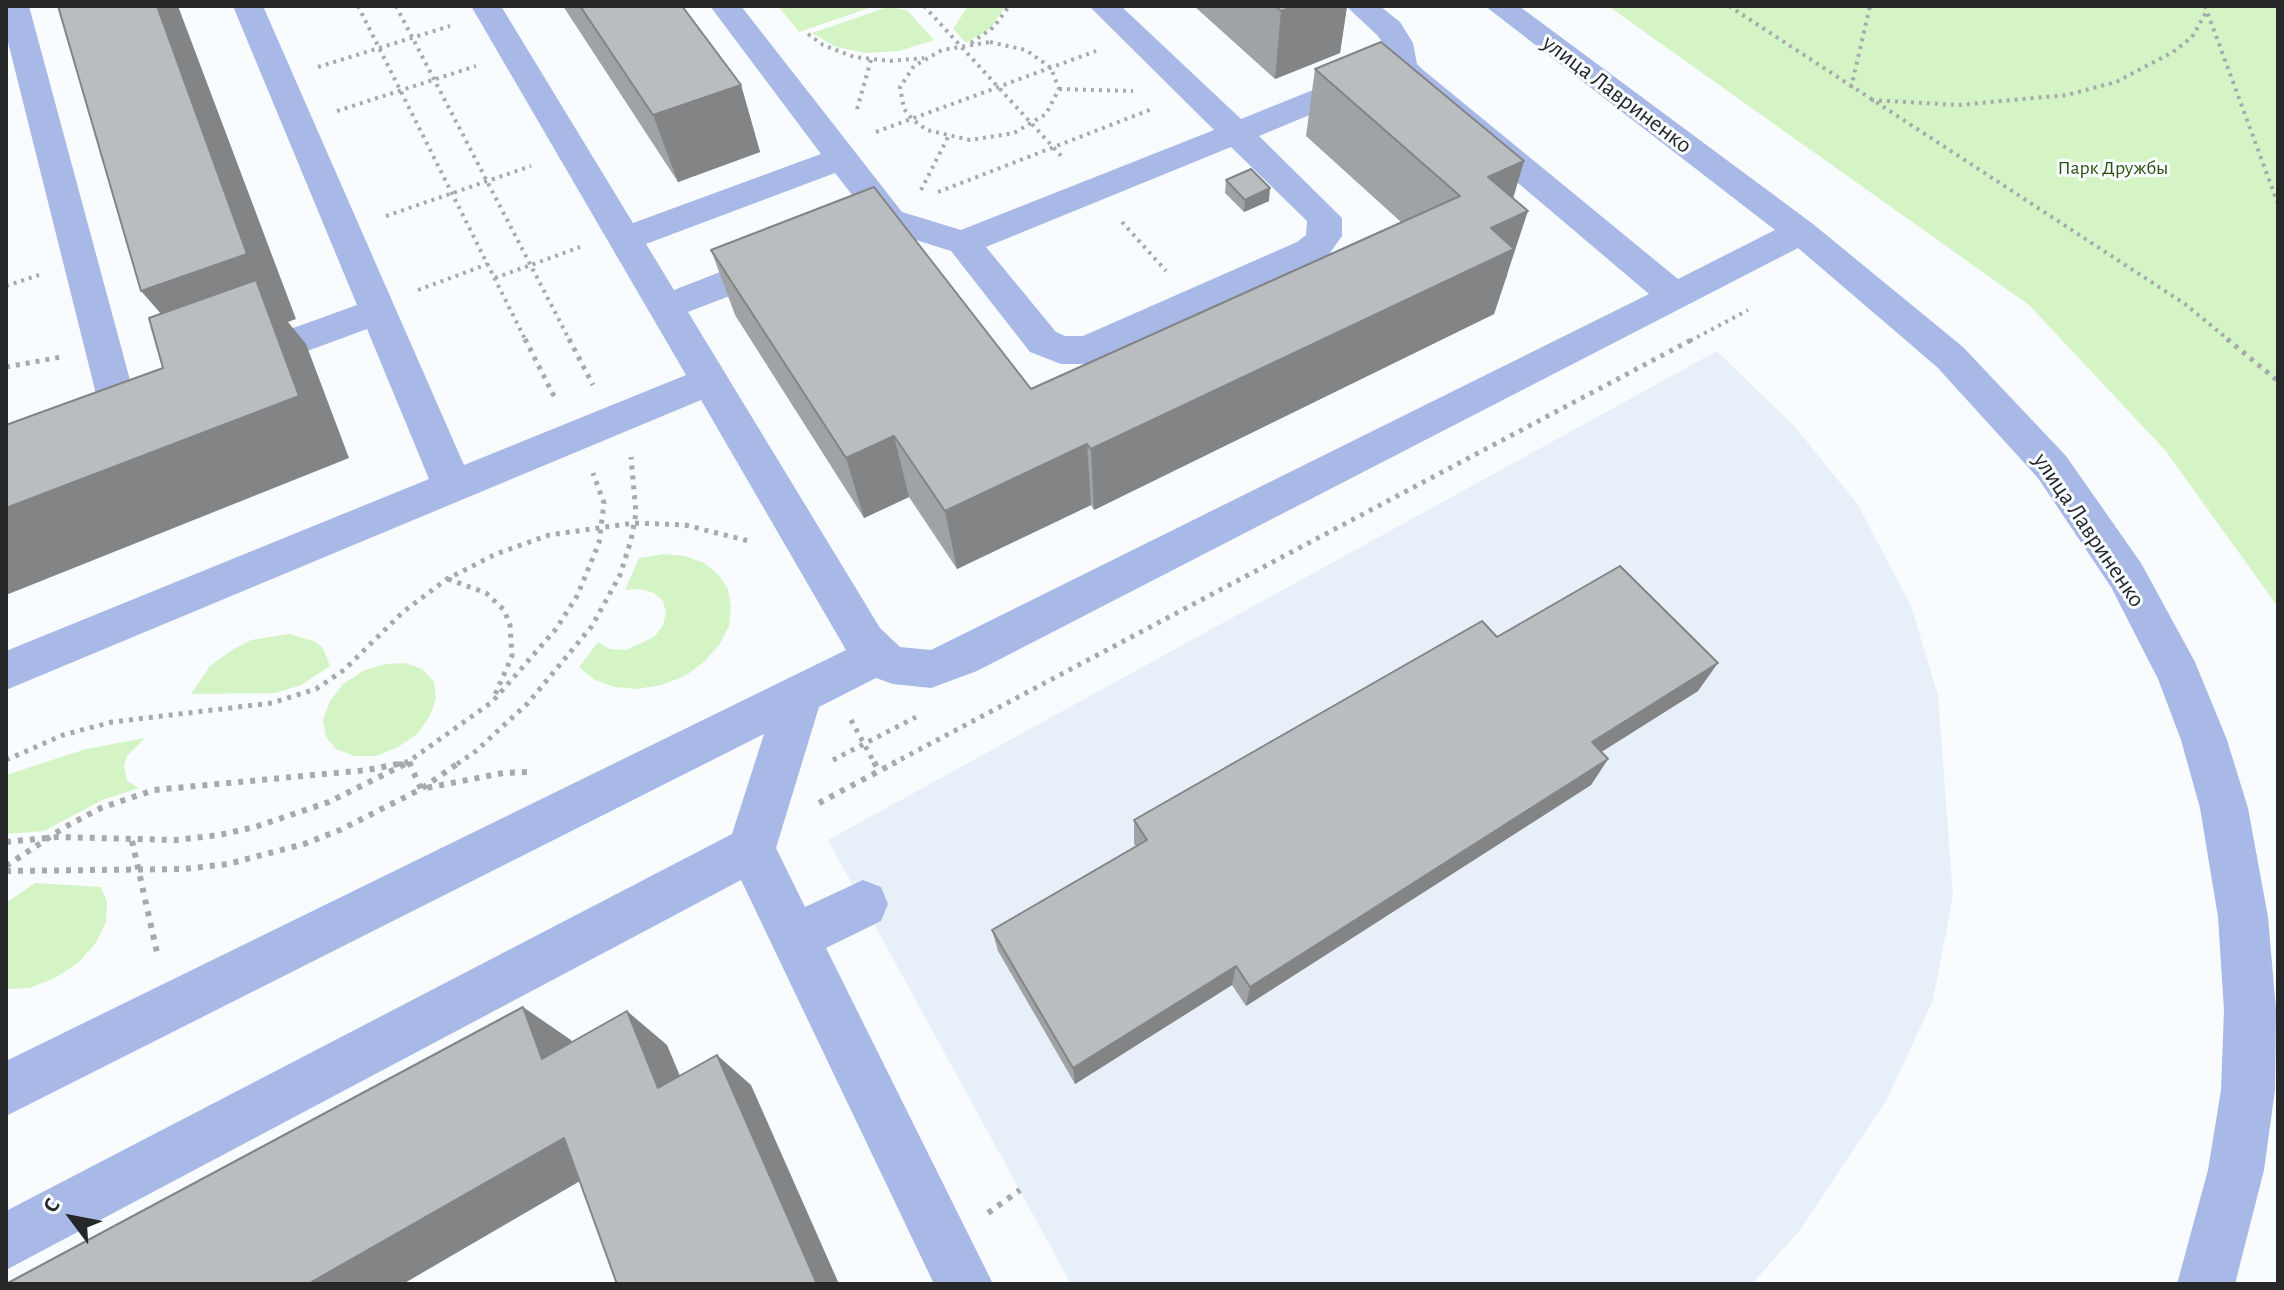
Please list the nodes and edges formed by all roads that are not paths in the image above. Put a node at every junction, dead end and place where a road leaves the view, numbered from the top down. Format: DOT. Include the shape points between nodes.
graph roads {
  1 [pos="14,6"];
  2 [pos="248,6"];
  3 [pos="725,6"];
  4 [pos="1104,6"];
  5 [pos="1361,6"];
  6 [pos="1500,6"];
  7 [pos="488,10"];
  8 [pos="1402,66"];
  9 [pos="1236,133"];
  10 [pos="841,150"];
  11 [pos="1801,232"];
  12 [pos="623,236"];
  13 [pos="963,243"];
  14 [pos="805,253"];
  15 [pos="1675,296"];
  16 [pos="665,307"];
  17 [pos="376,308"];
  18 [pos="219,369"];
  19 [pos="709,381"];
  20 [pos="119,406"];
  21 [pos="453,487"];
  22 [pos="877,656"];
  23 [pos="6,671"];
  24 [pos="814,687"];
  25 [pos="752,843"];
  26 [pos="863,904"];
  27 [pos="795,938"];
  28 [pos="6,1089"];
  29 [pos="6,1242"];
  30 [pos="964,1284"];
  31 [pos="2206,1284"];
  1 -- 20 [label="street"];
  2 -- 17 [label="street"];
  3 -- 10 [label="street"];
  4 -- 9 [label="street"];
  5 -- 8 [label="street" via="1389,29"];
  6 -- 11 [label="street, улица Лавриненко"];
  7 -- 12 [label="street"];
  8 -- 9 [label="street"];
  8 -- 15 [label="street"];
  9 -- 13 [label="street"];
  9 -- 13 [label="street" via="1325,218 1324,236 1310,251 1087,350 1061,350 1043,342"];
  10 -- 12 [label="street"];
  10 -- 13 [label="street" via="888,216"];
  11 -- 15 [label="street"];
  11 -- 31 [label="street, улица Лавриненко" via="1950,357 2052,467 2126,575 2179,676 2204,740 2224,808 2238,886 2250,1010 2248,1090 2236,1170"];
  12 -- 16 [label="street"];
  14 -- 16 [label="street"];
  15 -- 22 [label="street" via="961,658 913,670"];
  16 -- 19 [label="street"];
  17 -- 18 [label="street"];
  17 -- 21 [label="street"];
  19 -- 21 [label="street"];
  19 -- 22 [label="street"];
  21 -- 23 [label="street"];
  22 -- 24 [label="street"];
  24 -- 25 [label="street"];
  24 -- 28 [label="street"];
  25 -- 27 [label="street"];
  25 -- 29 [label="street"];
  26 -- 27 [label="street"];
  27 -- 30 [label="street"];
}
